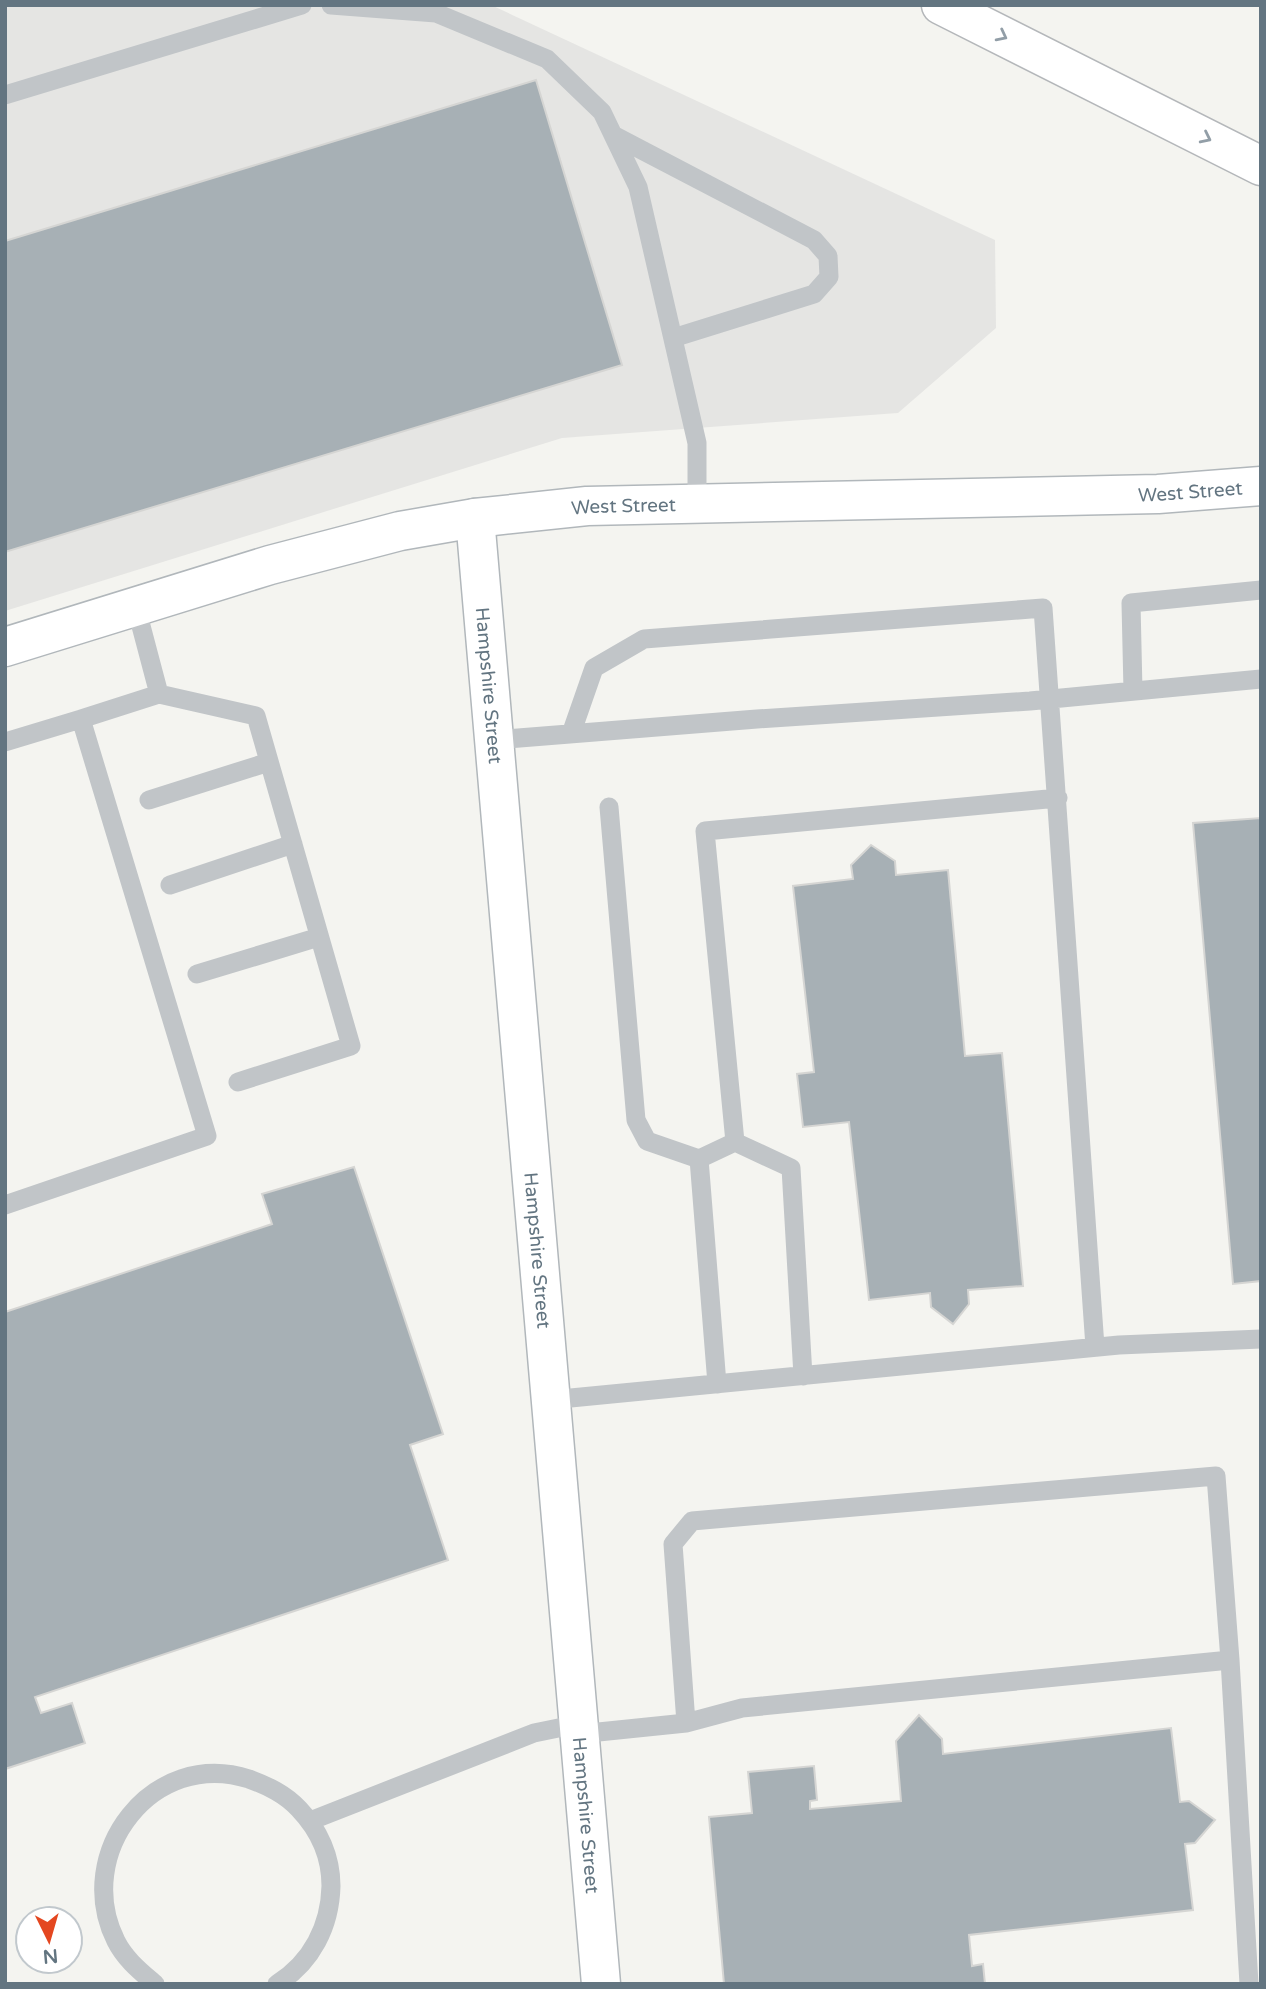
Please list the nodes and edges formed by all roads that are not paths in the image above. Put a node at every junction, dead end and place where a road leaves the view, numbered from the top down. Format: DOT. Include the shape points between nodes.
graph roads {
  1 [pos="302,5"];
  2 [pos="331,5"];
  3 [pos="942,5"];
  4 [pos="5,95"];
  5 [pos="613,135"];
  6 [pos="1261,166"];
  7 [pos="673,338"];
  8 [pos="1261,486"];
  9 [pos="697,504"];
  10 [pos="475,519"];
  11 [pos="1261,590"];
  12 [pos="136,607"];
  13 [pos="5,647"];
  14 [pos="1261,679"];
  15 [pos="1133,691"];
  16 [pos="159,694"];
  17 [pos="1051,699"];
  18 [pos="81,719"];
  19 [pos="571,734"];
  20 [pos="494,740"];
  21 [pos="5,742"];
  22 [pos="269,762"];
  23 [pos="1058,797"];
  24 [pos="149,800"];
  25 [pos="609,807"];
  26 [pos="293,844"];
  27 [pos="170,885"];
  28 [pos="319,937"];
  29 [pos="197,974"];
  30 [pos="238,1082"];
  31 [pos="735,1142"];
  32 [pos="699,1159"];
  33 [pos="5,1205"];
  34 [pos="1261,1339"];
  35 [pos="1095,1348"];
  36 [pos="803,1376"];
  37 [pos="717,1384"];
  38 [pos="550,1400"];
  39 [pos="1230,1660"];
  40 [pos="686,1723"];
  41 [pos="579,1729"];
  42 [pos="310,1821"];
  43 [pos="155,1984"];
  44 [pos="277,1984"];
  45 [pos="601,1984"];
  46 [pos="1249,1984"];
  1 -- 4 [label="lane"];
  2 -- 5 [label="lane" via="436,13 547,59 602,112"];
  3 -- 6 [label="main road, one-way"];
  5 -- 7 [label="lane" via="638,187"];
  5 -- 7 [label="lane" via="814,240 828,256 829,277 814,295"];
  7 -- 9 [label="lane" via="697,443"];
  8 -- 9 [label="main road, West Street" via="1158,494"];
  9 -- 10 [label="main road, West Street" via="587,506"];
  10 -- 12 [label="main road, West Street" via="400,531"];
  10 -- 20 [label="main road, Hampshire Street"];
  11 -- 15 [label="lane" via="1131,603"];
  12 -- 13 [label="main road, West Street"];
  12 -- 16 [label="lane"];
  14 -- 15 [label="lane"];
  15 -- 17 [label="lane"];
  16 -- 18 [label="lane"];
  16 -- 22 [label="lane" via="256,716"];
  17 -- 19 [label="lane"];
  17 -- 19 [label="lane" via="1044,608 644,639 594,668"];
  17 -- 23 [label="lane"];
  18 -- 21 [label="lane"];
  18 -- 33 [label="lane" via="207,1136"];
  19 -- 20 [label="lane"];
  20 -- 38 [label="main road, Hampshire Street"];
  22 -- 24 [label="lane"];
  22 -- 26 [label="lane"];
  23 -- 31 [label="lane" via="705,831"];
  23 -- 35 [label="lane"];
  25 -- 32 [label="lane" via="636,1120 647,1141"];
  26 -- 27 [label="lane"];
  26 -- 28 [label="lane"];
  28 -- 29 [label="lane"];
  28 -- 30 [label="lane" via="351,1046"];
  31 -- 32 [label="lane"];
  31 -- 36 [label="lane" via="791,1168"];
  32 -- 37 [label="lane"];
  34 -- 35 [label="lane"];
  35 -- 36 [label="lane"];
  36 -- 37 [label="lane"];
  37 -- 38 [label="lane"];
  38 -- 41 [label="main road, Hampshire Street"];
  39 -- 40 [label="lane" via="742,1708"];
  39 -- 40 [label="lane" via="1216,1476 692,1521 673,1544"];
  39 -- 46 [label="lane"];
  40 -- 41 [label="lane"];
  41 -- 42 [label="lane" via="534,1733"];
  41 -- 45 [label="main road, Hampshire Street"];
  42 -- 43 [label="lane" via="291,1800 267,1785 211,1774 182,1779 134,1809 117,1832 107,1859 106,1916 133,1966"];
  42 -- 44 [label="lane" via="324,1846 331,1874 331,1903 310,1955"];
}
